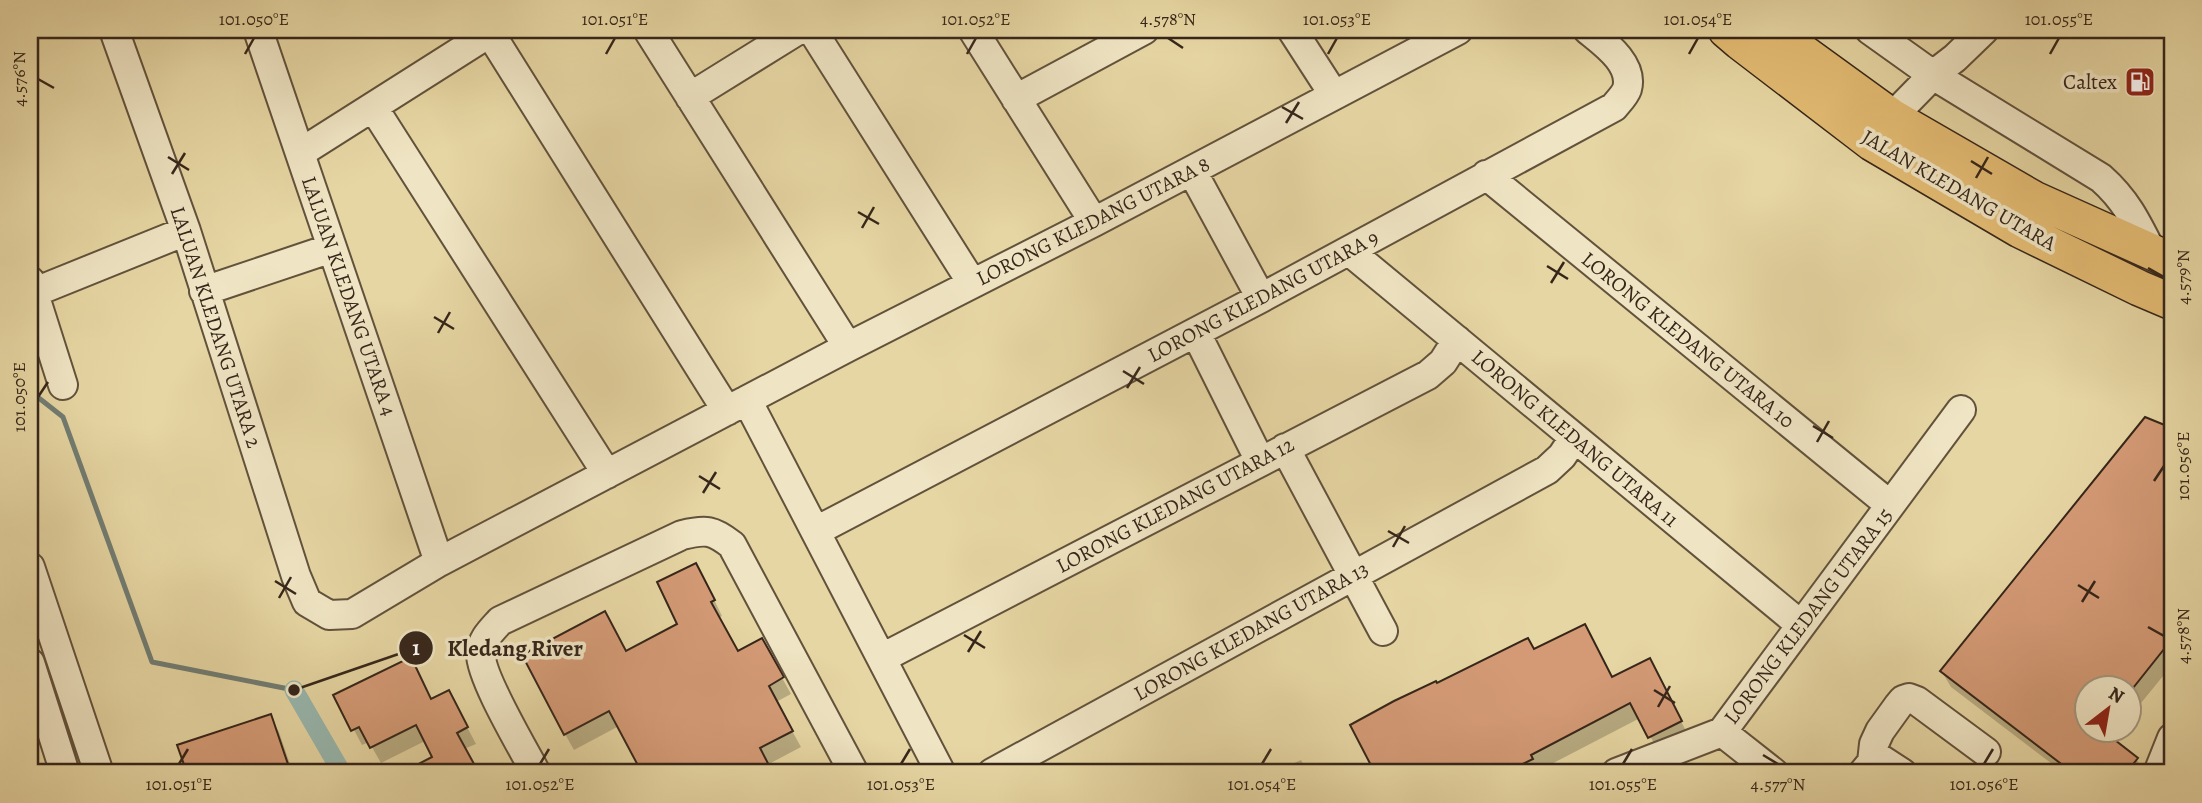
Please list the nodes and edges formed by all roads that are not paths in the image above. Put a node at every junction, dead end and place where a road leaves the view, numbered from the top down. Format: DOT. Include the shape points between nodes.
graph roads {
  1 [pos="114,30"];
  2 [pos="258,30"];
  3 [pos="648,30"];
  4 [pos="798,30"];
  5 [pos="813,30"];
  6 [pos="973,30"];
  7 [pos="1143,30"];
  8 [pos="1292,30"];
  9 [pos="1458,30"];
  10 [pos="1588,30"];
  11 [pos="1726,30"];
  12 [pos="1772,30"];
  13 [pos="1870,30"];
  14 [pos="1983,30"];
  15 [pos="492,31"];
  16 [pos="1933,75"];
  17 [pos="1334,94"];
  18 [pos="690,97"];
  19 [pos="1016,99"];
  20 [pos="373,107"];
  21 [pos="1892,117"];
  22 [pos="300,153"];
  23 [pos="1192,170"];
  24 [pos="1486,175"];
  25 [pos="1094,222"];
  26 [pos="186,231"];
  27 [pos="332,248"];
  28 [pos="1349,250"];
  29 [pos="2162,257"];
  30 [pos="972,283"];
  31 [pos="31,289"];
  32 [pos="204,291"];
  33 [pos="1261,298"];
  34 [pos="2172,302"];
  35 [pos="1196,333"];
  36 [pos="1457,341"];
  37 [pos="848,347"];
  38 [pos="63,384"];
  39 [pos="737,405"];
  40 [pos="1961,410"];
  41 [pos="1574,438"];
  42 [pos="1285,448"];
  43 [pos="1260,461"];
  44 [pos="607,474"];
  45 [pos="1890,505"];
  46 [pos="816,531"];
  47 [pos="439,562"];
  48 [pos="30,567"];
  49 [pos="1353,575"];
  50 [pos="329,615"];
  51 [pos="1801,625"];
  52 [pos="1384,631"];
  53 [pos="882,658"];
  54 [pos="30,663"];
  55 [pos="1722,732"];
  56 [pos="2172,738"];
  57 [pos="1986,752"];
  58 [pos="1868,768"];
  59 [pos="65,773"];
  60 [pos="99,773"];
  61 [pos="536,773"];
  62 [pos="854,773"];
  63 [pos="942,773"];
  64 [pos="992,773"];
  65 [pos="1616,773"];
  66 [pos="1774,773"];
  67 [pos="1902,773"];
  68 [pos="2158,773"];
  1 -- 26 [label="street, LALUAN KLEDANG UTARA 2"];
  2 -- 22 [label="street, LALUAN KLEDANG UTARA 4"];
  3 -- 18 [label="street"];
  4 -- 18 [label="street"];
  5 -- 30 [label="street"];
  6 -- 19 [label="street"];
  7 -- 19 [label="street"];
  8 -- 17 [label="street"];
  9 -- 17 [label="street, LORONG KLEDANG UTARA 8"];
  10 -- 24 [label="street, LORONG KLEDANG UTARA 9" via="1627,70 1627,89 1614,107"];
  11 -- 34 [label="main road, JALAN KLEDANG UTARA" via="1872,144 2020,230"];
  12 -- 21 [label="main road, JALAN KLEDANG UTARA"];
  13 -- 16 [label="street"];
  14 -- 16 [label="street"];
  15 -- 20 [label="street"];
  15 -- 39 [label="street"];
  16 -- 21 [label="street"];
  16 -- 29 [label="street" via="2101,178 2128,206"];
  17 -- 23 [label="street, LORONG KLEDANG UTARA 8"];
  18 -- 37 [label="street"];
  19 -- 25 [label="street"];
  20 -- 22 [label="street"];
  20 -- 44 [label="street"];
  21 -- 29 [label="main road, JALAN KLEDANG UTARA" via="2034,199"];
  22 -- 27 [label="street, LALUAN KLEDANG UTARA 4"];
  23 -- 25 [label="street, LORONG KLEDANG UTARA 8"];
  23 -- 33 [label="street"];
  24 -- 28 [label="street, LORONG KLEDANG UTARA 9"];
  24 -- 45 [label="street, LORONG KLEDANG UTARA 10"];
  25 -- 30 [label="street, LORONG KLEDANG UTARA 8"];
  26 -- 31 [label="street"];
  26 -- 32 [label="street, LALUAN KLEDANG UTARA 2"];
  27 -- 32 [label="street"];
  27 -- 47 [label="street, LALUAN KLEDANG UTARA 4"];
  28 -- 33 [label="street, LORONG KLEDANG UTARA 9"];
  28 -- 36 [label="street, LORONG KLEDANG UTARA 11"];
  30 -- 37 [label="street, LORONG KLEDANG UTARA 8"];
  31 -- 38 [label="street"];
  32 -- 50 [label="street, LALUAN KLEDANG UTARA 2" via="296,576 307,602"];
  33 -- 35 [label="street, LORONG KLEDANG UTARA 9"];
  35 -- 43 [label="street"];
  35 -- 46 [label="street, LORONG KLEDANG UTARA 9"];
  36 -- 41 [label="street, LORONG KLEDANG UTARA 11"];
  36 -- 42 [label="street, LORONG KLEDANG UTARA 12" via="1427,375"];
  37 -- 39 [label="street, LORONG KLEDANG UTARA 8"];
  39 -- 44 [label="street, LORONG KLEDANG UTARA 8"];
  39 -- 46 [label="street"];
  40 -- 45 [label="street, LORONG KLEDANG UTARA 15"];
  41 -- 49 [label="street, LORONG KLEDANG UTARA 13" via="1547,470"];
  41 -- 51 [label="street, LORONG KLEDANG UTARA 11"];
  42 -- 43 [label="street, LORONG KLEDANG UTARA 12"];
  42 -- 49 [label="street"];
  43 -- 53 [label="street, LORONG KLEDANG UTARA 12"];
  44 -- 47 [label="street, LORONG KLEDANG UTARA 8"];
  45 -- 51 [label="street, LORONG KLEDANG UTARA 15"];
  46 -- 53 [label="street"];
  47 -- 50 [label="street, LORONG KLEDANG UTARA 8" via="352,614"];
  48 -- 60 [label="street"];
  49 -- 52 [label="street"];
  49 -- 64 [label="street, LORONG KLEDANG UTARA 13"];
  51 -- 55 [label="street, LORONG KLEDANG UTARA 15"];
  53 -- 63 [label="street"];
  54 -- 59 [label="street"];
  55 -- 65 [label="street, LORONG KLEDANG UTARA 15"];
  55 -- 66 [label="street"];
  56 -- 68 [label="street"];
  57 -- 58 [label="street" via="1909,698 1880,731"];
  58 -- 67 [label="street" via="1882,761"];
  61 -- 62 [label="street" via="484,673 481,654 485,638 500,621 701,530 718,534 732,545"];
}
